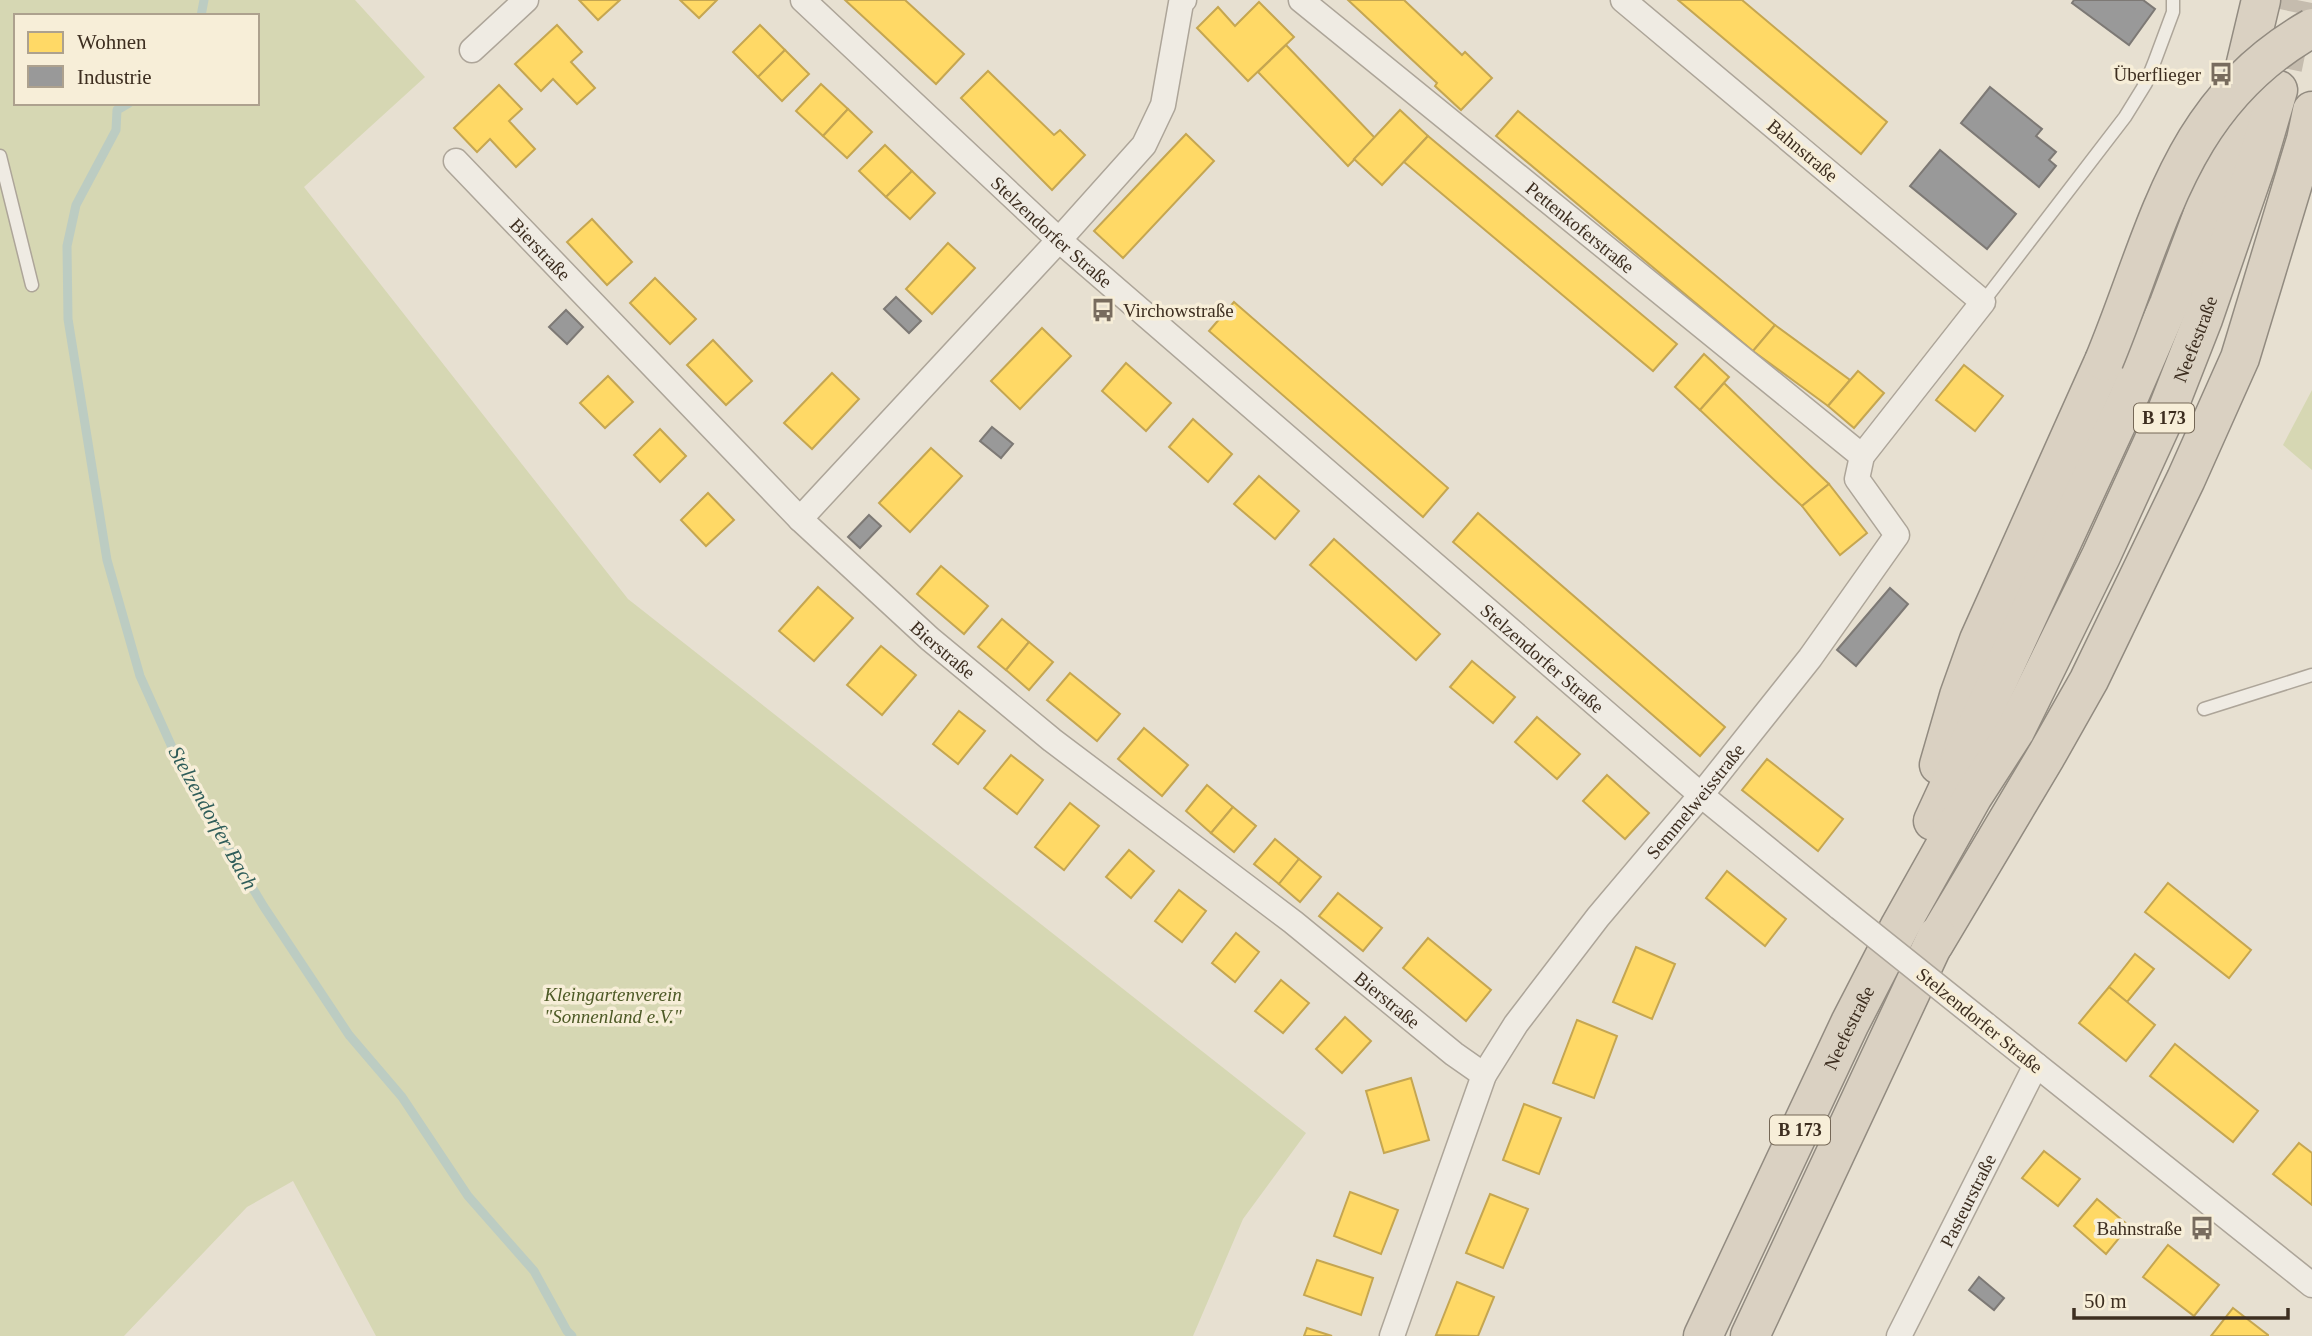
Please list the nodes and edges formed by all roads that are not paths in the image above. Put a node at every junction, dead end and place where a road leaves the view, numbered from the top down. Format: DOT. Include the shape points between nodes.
graph roads {
  1 [pos="526,0"];
  2 [pos="803,0"];
  3 [pos="1184,0"];
  4 [pos="1301,0"];
  5 [pos="1623,0"];
  6 [pos="2173,0"];
  7 [pos="2261,0"];
  8 [pos="2312,28"];
  9 [pos="472,50"];
  10 [pos="2278,90"];
  11 [pos="2310,127"];
  12 [pos="0,156"];
  13 [pos="456,161"];
  14 [pos="1059,240"];
  15 [pos="32,285"];
  16 [pos="1983,302"];
  17 [pos="1861,456"];
  18 [pos="800,519"];
  19 [pos="2312,675"];
  20 [pos="2204,709"];
  21 [pos="2015,731"];
  22 [pos="1701,795"];
  23 [pos="1901,907"];
  24 [pos="1934,944"];
  25 [pos="2036,1065"];
  26 [pos="1484,1074"];
  27 [pos="2312,1285"];
  28 [pos="1392,1336"];
  29 [pos="1703,1336"];
  30 [pos="1750,1336"];
  31 [pos="1899,1336"];
  1 -- 9 [label="street"];
  2 -- 14 [label="street, Stelzendorfer Straße"];
  3 -- 14 [label="street" via="1163,104 1144,145"];
  4 -- 17 [label="street, Pettenkoferstraße"];
  5 -- 16 [label="street, Bahnstraße"];
  6 -- 16 [label="lane" via="2173,12 2146,83"];
  7 -- 23 [label="highway" via="2230,130 2169,304"];
  8 -- 23 [label="highway, bridge" via="2285,44 2233,89 2203,128 2165,201 2104,361 1979,640"];
  10 -- 21 [label="highway, Neefestraße / B 173" via="2217,279 2165,416"];
  11 -- 24 [label="highway" via="2240,358 2186,479 2088,680"];
  12 -- 15 [label="lane"];
  13 -- 18 [label="street, Bierstraße"];
  14 -- 18 [label="street"];
  14 -- 22 [label="street, Stelzendorfer Straße"];
  16 -- 17 [label="street"];
  17 -- 22 [label="street, Semmelweisstraße" via="1857,479 1898,535 1810,658"];
  18 -- 26 [label="street, Bierstraße" via="930,639 1052,740"];
  19 -- 20 [label="lane"];
  21 -- 23 [label="highway, Neefestraße / B 173"];
  21 -- 24 [label="highway, Neefestraße / B 173"];
  22 -- 25 [label="street, Stelzendorfer Straße, bridge"];
  22 -- 26 [label="street, Semmelweisstraße" via="1598,917"];
  23 -- 29 [label="highway, Neefestraße / B 173"];
  24 -- 30 [label="highway, Neefestraße / B 173"];
  25 -- 27 [label="street, Stelzendorfer Straße"];
  25 -- 31 [label="street, Pasteurstraße"];
  26 -- 28 [label="street, Semmelweisstraße"];
}
